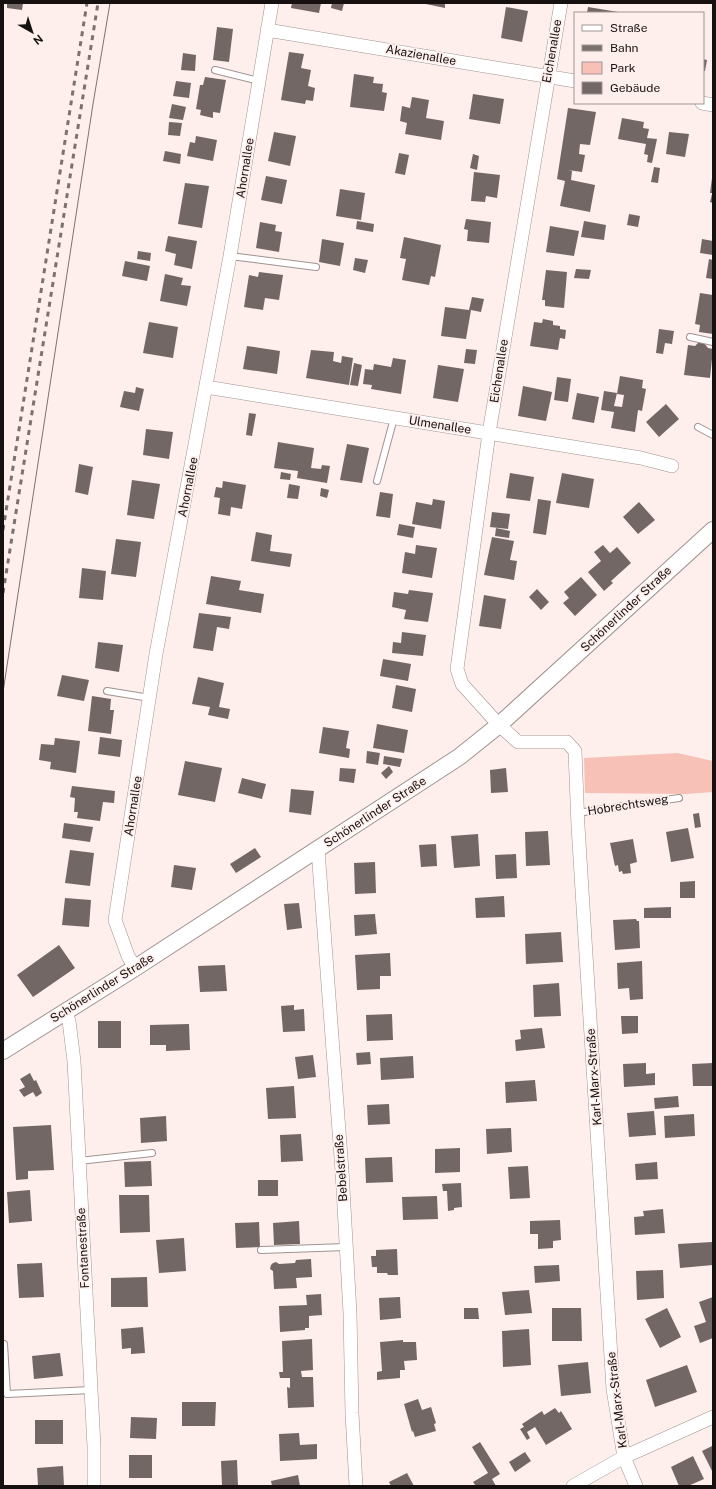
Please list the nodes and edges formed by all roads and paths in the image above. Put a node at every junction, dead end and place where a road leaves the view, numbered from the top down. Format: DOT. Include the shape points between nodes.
graph roads {
  1 [pos="272,3"];
  2 [pos="561,3"];
  3 [pos="268,30"];
  4 [pos="215,70"];
  5 [pos="547,77"];
  6 [pos="259,81"];
  7 [pos="574,81"];
  8 [pos="230,256"];
  9 [pos="316,267"];
  10 [pos="690,337"];
  11 [pos="713,342"];
  12 [pos="206,387"];
  13 [pos="394,418"];
  14 [pos="698,427"];
  15 [pos="489,433"];
  16 [pos="713,435"];
  17 [pos="672,466"];
  18 [pos="377,481"];
  19 [pos="713,530"];
  20 [pos="107,691"];
  21 [pos="150,698"];
  22 [pos="499,725"];
  23 [pos="679,798"];
  24 [pos="577,813"];
  25 [pos="318,850"];
  26 [pos="135,968"];
  27 [pos="64,1011"];
  28 [pos="3,1051"];
  29 [pos="152,1153"];
  30 [pos="79,1161"];
  31 [pos="346,1247"];
  32 [pos="261,1250"];
  33 [pos="4,1344"];
  34 [pos="91,1390"];
  35 [pos="713,1417"];
  36 [pos="624,1457"];
  37 [pos="94,1486"];
  38 [pos="356,1486"];
  39 [pos="573,1486"];
  40 [pos="636,1486"];
  1 -- 3 [label="street, Ahornallee"];
  2 -- 5 [label="street, Eichenallee"];
  3 -- 5 [label="street, Akazienallee"];
  3 -- 6 [label="street, Ahornallee"];
  4 -- 6 [label="lane"];
  5 -- 7 [label="street, Akazienallee"];
  5 -- 15 [label="street, Eichenallee"];
  6 -- 8 [label="street, Ahornallee"];
  8 -- 9 [label="lane"];
  8 -- 12 [label="street, Ahornallee"];
  10 -- 11 [label="lane"];
  12 -- 13 [label="street, Ulmenallee"];
  12 -- 21 [label="street, Ahornallee"];
  13 -- 15 [label="street, Ulmenallee"];
  13 -- 18 [label="lane"];
  14 -- 16 [label="lane"];
  15 -- 17 [label="street, Ulmenallee" via="641,458"];
  15 -- 22 [label="street, Eichenallee" via="457,669 462,684"];
  19 -- 22 [label="street, Schönerlinder Straße"];
  20 -- 21 [label="lane"];
  21 -- 26 [label="street, Ahornallee" via="115,920"];
  22 -- 24 [label="street, Karl-Marx-Straße" via="518,742 567,742 575,751"];
  22 -- 25 [label="street, Schönerlinder Straße" via="460,757"];
  23 -- 24 [label="lane, Hobrechtsweg"];
  24 -- 36 [label="street, Karl-Marx-Straße" via="613,1389"];
  25 -- 26 [label="street, Schönerlinder Straße"];
  25 -- 31 [label="street, Bebelstraße"];
  26 -- 27 [label="street, Schönerlinder Straße"];
  27 -- 28 [label="street, Schönerlinder Straße"];
  27 -- 30 [label="street, Fontanestraße" via="69,1021 74,1062"];
  29 -- 30 [label="lane"];
  30 -- 34 [label="street, Fontanestraße"];
  31 -- 32 [label="lane"];
  31 -- 38 [label="street, Bebelstraße" via="352,1333 352,1413"];
  33 -- 34 [label="lane" via="7,1394"];
  34 -- 37 [label="street, Fontanestraße"];
  35 -- 36 [label="street"];
  36 -- 39 [label="street"];
  36 -- 40 [label="street, Karl-Marx-Straße"];
}
